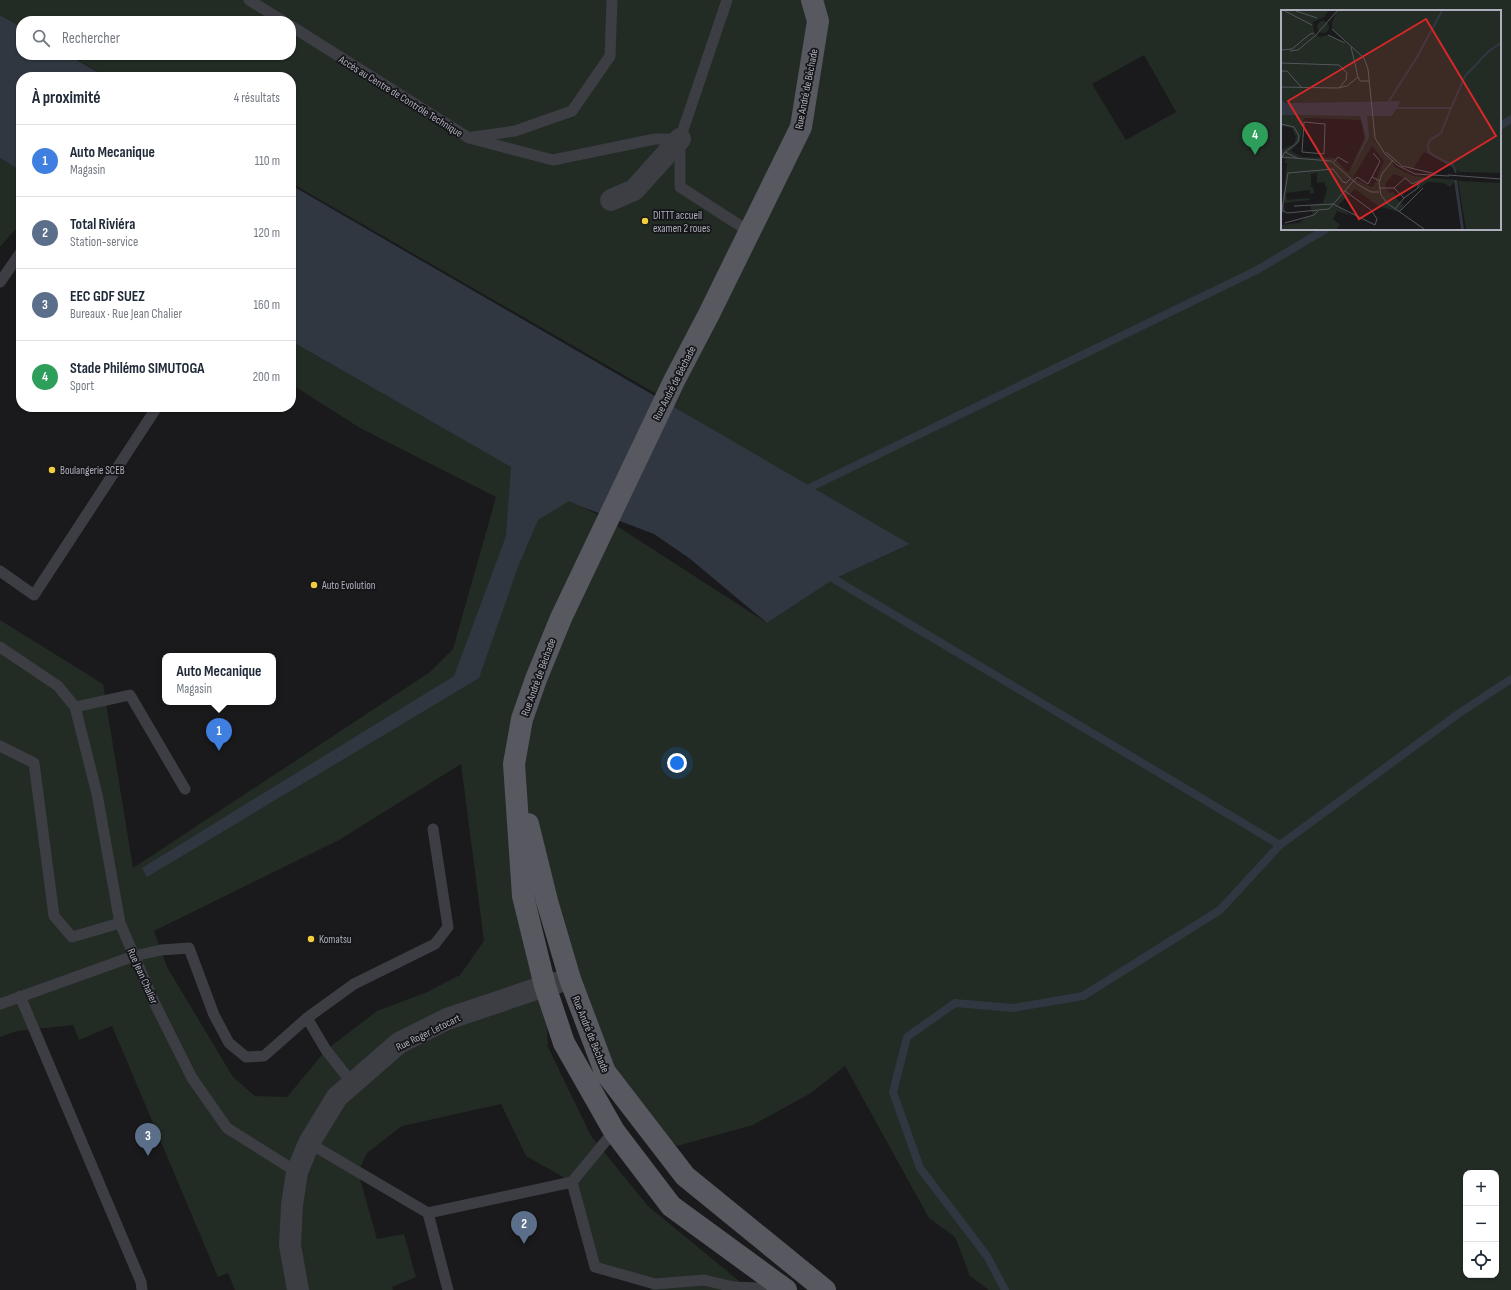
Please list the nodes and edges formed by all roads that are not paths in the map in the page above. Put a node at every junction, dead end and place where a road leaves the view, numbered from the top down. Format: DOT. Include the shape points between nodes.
graph roads {
  1 [pos="249,0"];
  2 [pos="612,0"];
  3 [pos="727,0"];
  4 [pos="812,0"];
  5 [pos="274,16"];
  6 [pos="296,29"];
  7 [pos="469,138"];
  8 [pos="680,139"];
  9 [pos="611,200"];
  10 [pos="750,232"];
  11 [pos="16,259"];
  12 [pos="0,282"];
  13 [pos="154,412"];
  14 [pos="0,571"];
  15 [pos="0,647"];
  16 [pos="75,707"];
  17 [pos="0,746"];
  18 [pos="514,764"];
  19 [pos="185,789"];
  20 [pos="433,829"];
  21 [pos="120,923"];
  22 [pos="134,956"];
  23 [pos="570,980"];
  24 [pos="545,986"];
  25 [pos="20,996"];
  26 [pos="0,1004"];
  27 [pos="307,1018"];
  28 [pos="352,1083"];
  29 [pos="614,1130"];
  30 [pos="309,1143"];
  31 [pos="297,1172"];
  32 [pos="572,1182"];
  33 [pos="428,1213"];
  34 [pos="653,1287"];
  35 [pos="785,1289"];
  36 [pos="142,1290"];
  37 [pos="298,1290"];
  38 [pos="448,1290"];
  39 [pos="825,1290"];
  1 -- 5 [label="lane"];
  2 -- 7 [label="lane" via="610,56 572,111 516,131"];
  3 -- 8 [label="lane"];
  4 -- 10 [label="main road, Rue André de Béchade" via="818,21 801,127"];
  6 -- 7 [label="lane, Accès au Centre de Contrôle Technique"];
  7 -- 8 [label="lane, Accès au Centre de Contrôle Technique" via="553,160 655,139"];
  8 -- 9 [label="street" via="634,190"];
  8 -- 10 [label="lane" via="680,187"];
  10 -- 18 [label="main road, Rue André de Béchade" via="674,381 561,618 522,719"];
  11 -- 12 [label="lane"];
  13 -- 14 [label="lane" via="34,595"];
  15 -- 16 [label="lane, Rue Jean Chalier" via="58,686"];
  16 -- 19 [label="lane" via="130,695"];
  16 -- 21 [label="lane, Rue Jean Chalier" via="97,794"];
  17 -- 21 [label="lane" via="34,763 54,916 72,937"];
  18 -- 23 [label="main road, Rue André de Béchade" via="547,901"];
  18 -- 24 [label="main road, Rue André de Béchade" via="523,896"];
  20 -- 27 [label="lane" via="448,927 435,944 354,984"];
  21 -- 22 [label="lane, Rue Jean Chalier"];
  22 -- 25 [label="lane"];
  22 -- 27 [label="lane" via="189,948 214,1015 229,1043 246,1057 264,1056"];
  22 -- 31 [label="lane, Rue Jean Chalier" via="192,1078 227,1128"];
  23 -- 24 [label="street, Rue Roger Letocart"];
  23 -- 39 [label="main road, Rue André de Béchade" via="605,1072 685,1176"];
  24 -- 28 [label="street, Rue Roger Letocart" via="447,1019 399,1043"];
  24 -- 29 [label="main road, Rue André de Béchade" via="564,1043"];
  25 -- 26 [label="lane"];
  25 -- 36 [label="lane" via="141,1282"];
  27 -- 28 [label="lane" via="326,1050"];
  28 -- 30 [label="street, Rue Roger Letocart" via="337,1096"];
  29 -- 32 [label="lane"];
  29 -- 35 [label="main road, Rue André de Béchade" via="671,1206"];
  30 -- 31 [label="street, Rue Roger Letocart"];
  30 -- 33 [label="lane"];
  31 -- 37 [label="street" via="290,1245"];
  32 -- 33 [label="lane"];
  32 -- 34 [label="lane" via="595,1267"];
  33 -- 38 [label="lane"];
  34 -- 35 [label="lane" via="704,1280 734,1287"];
}
